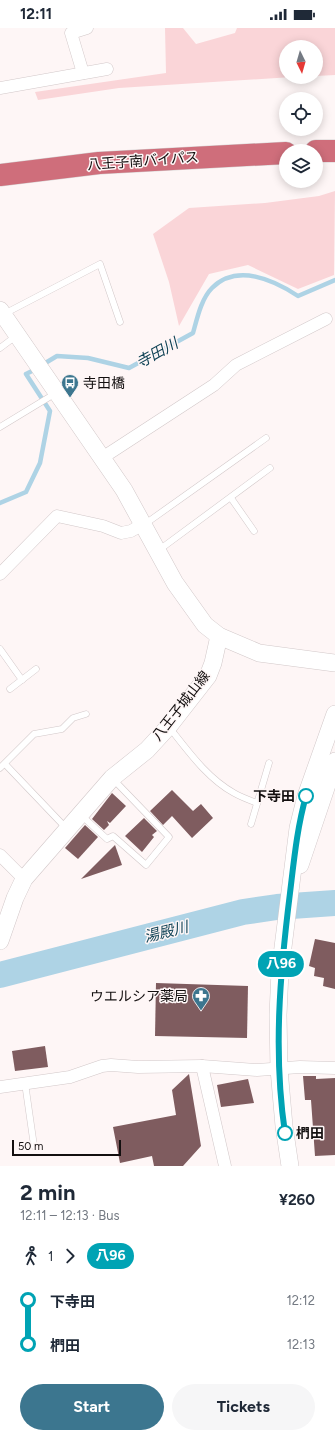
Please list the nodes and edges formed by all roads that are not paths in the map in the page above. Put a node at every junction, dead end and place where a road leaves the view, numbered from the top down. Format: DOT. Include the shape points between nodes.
graph roads {
  1 [pos="87,28"];
  2 [pos="107,69"];
  3 [pos="83,73"];
  4 [pos="0,88"];
  5 [pos="335,151"];
  6 [pos="323,152"];
  7 [pos="279,153"];
  8 [pos="0,175"];
  9 [pos="1,312"];
  10 [pos="326,319"];
  11 [pos="120,322"];
  12 [pos="17,335"];
  13 [pos="0,348"];
  14 [pos="52,395"];
  15 [pos="0,427"];
  16 [pos="266,438"];
  17 [pos="102,458"];
  18 [pos="270,468"];
  19 [pos="231,498"];
  20 [pos="143,524"];
  21 [pos="254,531"];
  22 [pos="158,551"];
  23 [pos="0,574"];
  24 [pos="219,636"];
  25 [pos="0,649"];
  26 [pos="335,663"];
  27 [pos="36,670"];
  28 [pos="22,680"];
  29 [pos="10,689"];
  30 [pos="86,714"];
  31 [pos="335,714"];
  32 [pos="169,726"];
  33 [pos="335,761"];
  34 [pos="269,763"];
  35 [pos="2,766"];
  36 [pos="112,778"];
  37 [pos="257,803"];
  38 [pos="80,814"];
  39 [pos="251,824"];
  40 [pos="67,829"];
  41 [pos="0,855"];
  42 [pos="24,880"];
  43 [pos="290,893"];
  44 [pos="0,941"];
  45 [pos="202,1066"];
  46 [pos="335,1068"];
  47 [pos="279,1069"];
  48 [pos="25,1083"];
  49 [pos="0,1087"];
  50 [pos="34,1146"];
  51 [pos="225,1166"];
  52 [pos="290,1166"];
  1 -- 3 [label="street" via="71,33"];
  2 -- 3 [label="street"];
  3 -- 4 [label="street"];
  5 -- 6 [label="highway"];
  7 -- 8 [label="highway, 八王子南バイパス" via="99,163"];
  9 -- 11 [label="lane" via="100,264"];
  9 -- 12 [label="main road"];
  10 -- 17 [label="street" via="236,365 214,385"];
  12 -- 13 [label="lane"];
  12 -- 14 [label="main road" via="41,369"];
  14 -- 15 [label="lane"];
  14 -- 17 [label="main road"];
  16 -- 20 [label="lane"];
  17 -- 20 [label="main road"];
  18 -- 19 [label="lane"];
  19 -- 21 [label="lane"];
  19 -- 22 [label="lane"];
  20 -- 22 [label="main road"];
  20 -- 23 [label="street" via="121,533 103,526 57,516"];
  22 -- 24 [label="main road" via="183,597 205,625"];
  24 -- 26 [label="main road" via="259,653"];
  24 -- 32 [label="main road, 八王子城山線" via="208,676"];
  25 -- 28 [label="lane"];
  27 -- 28 [label="lane"];
  28 -- 29 [label="lane"];
  30 -- 35 [label="lane" via="73,718 62,729 34,734"];
  31 -- 43 [label="main road" via="306,796 298,828"];
  32 -- 36 [label="main road, 八王子城山線" via="147,750"];
  32 -- 37 [label="lane" via="200,765 218,781 234,793"];
  33 -- 43 [label="main road"];
  34 -- 37 [label="lane"];
  35 -- 40 [label="lane"];
  36 -- 38 [label="main road, 八王子城山線"];
  36 -- 38 [label="lane" via="169,837 146,865 113,836 107,839"];
  37 -- 39 [label="lane"];
  38 -- 40 [label="main road, 八王子城山線"];
  40 -- 42 [label="main road, 八王子城山線"];
  41 -- 42 [label="street"];
  42 -- 44 [label="main road, 八王子城山線"];
  43 -- 47 [label="main road" via="278,1000"];
  45 -- 47 [label="street"];
  45 -- 48 [label="street" via="111,1065 70,1077"];
  45 -- 51 [label="street"];
  46 -- 47 [label="street"];
  47 -- 52 [label="main road"];
  48 -- 49 [label="street"];
  48 -- 50 [label="lane"];
}
